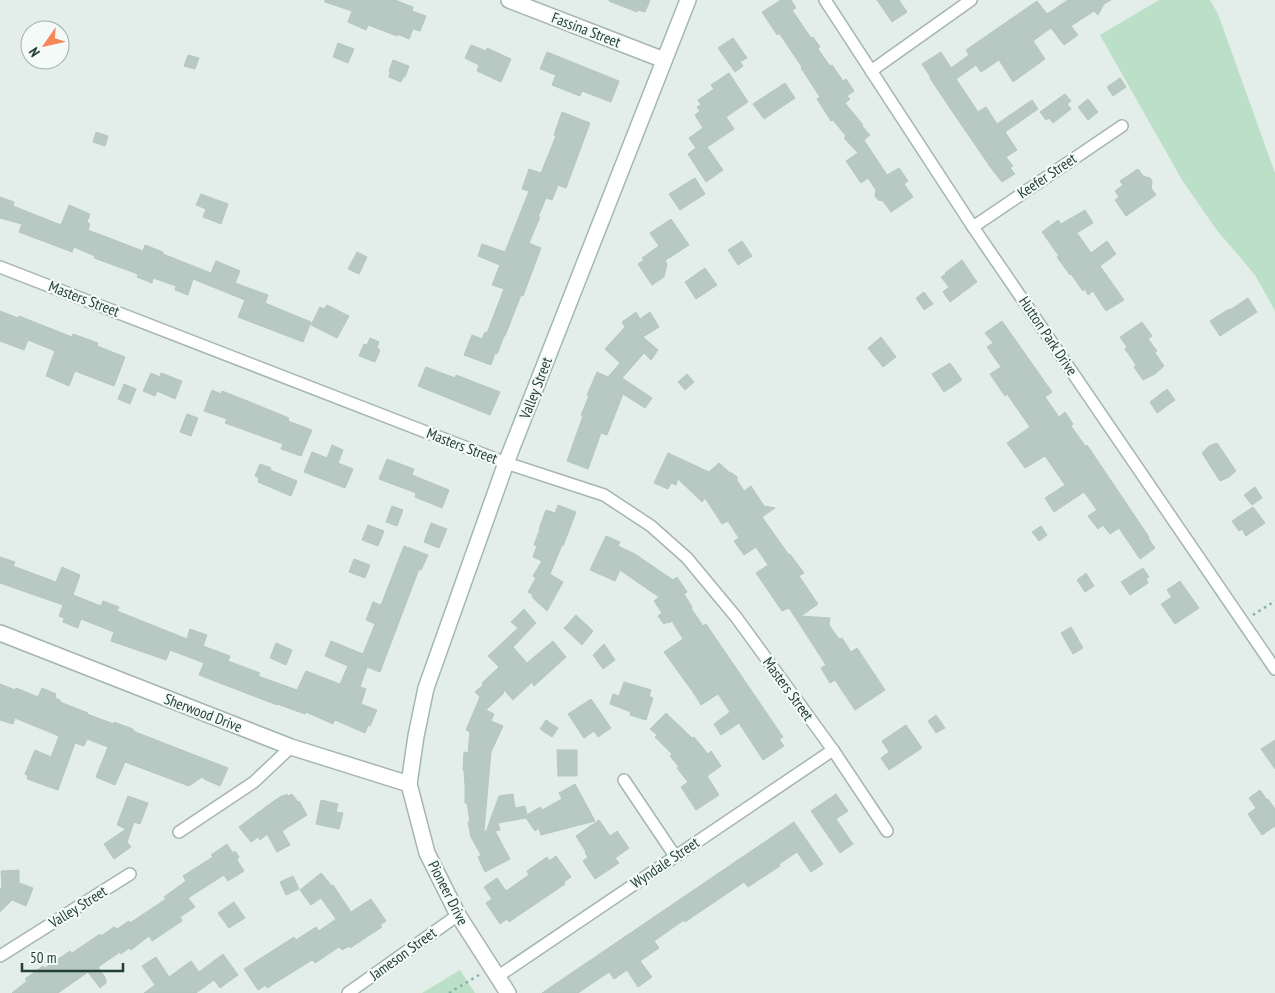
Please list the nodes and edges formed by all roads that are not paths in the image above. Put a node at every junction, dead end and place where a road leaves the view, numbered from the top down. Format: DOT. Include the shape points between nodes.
graph roads {
  1 [pos="509,0"];
  2 [pos="688,0"];
  3 [pos="825,0"];
  4 [pos="971,0"];
  5 [pos="664,60"];
  6 [pos="871,71"];
  7 [pos="1122,126"];
  8 [pos="973,227"];
  9 [pos="0,266"];
  10 [pos="506,463"];
  11 [pos="0,633"];
  12 [pos="1275,670"];
  13 [pos="291,747"];
  14 [pos="832,750"];
  15 [pos="624,780"];
  16 [pos="409,784"];
  17 [pos="887,831"];
  18 [pos="179,832"];
  19 [pos="675,856"];
  20 [pos="130,874"];
  21 [pos="458,915"];
  22 [pos="0,956"];
  23 [pos="494,972"];
  24 [pos="348,993"];
  25 [pos="508,993"];
  1 -- 5 [label="main road, Fassina Street"];
  2 -- 5 [label="main road, Valley Street"];
  3 -- 6 [label="street, Hutton Park Drive"];
  4 -- 6 [label="street"];
  5 -- 10 [label="main road, Valley Street"];
  6 -- 8 [label="street, Hutton Park Drive"];
  7 -- 8 [label="street, Keefer Street"];
  8 -- 12 [label="street, Hutton Park Drive"];
  9 -- 10 [label="street, Masters Street"];
  10 -- 14 [label="street, Masters Street" via="604,495 651,526 687,558 736,617"];
  10 -- 16 [label="main road, Valley Street" via="426,688"];
  11 -- 13 [label="main road, Sherwood Drive"];
  13 -- 16 [label="main road, Sherwood Drive"];
  13 -- 18 [label="street" via="254,782"];
  14 -- 17 [label="street, Masters Street"];
  14 -- 19 [label="street, Wyndale Street"];
  15 -- 19 [label="street"];
  16 -- 21 [label="main road, Pioneer Drive" via="428,852"];
  19 -- 23 [label="street, Wyndale Street"];
  20 -- 22 [label="street, Valley Street"];
  21 -- 23 [label="main road, Pioneer Drive"];
  21 -- 24 [label="street, Jameson Street"];
  23 -- 25 [label="main road, Pioneer Drive"];
}
